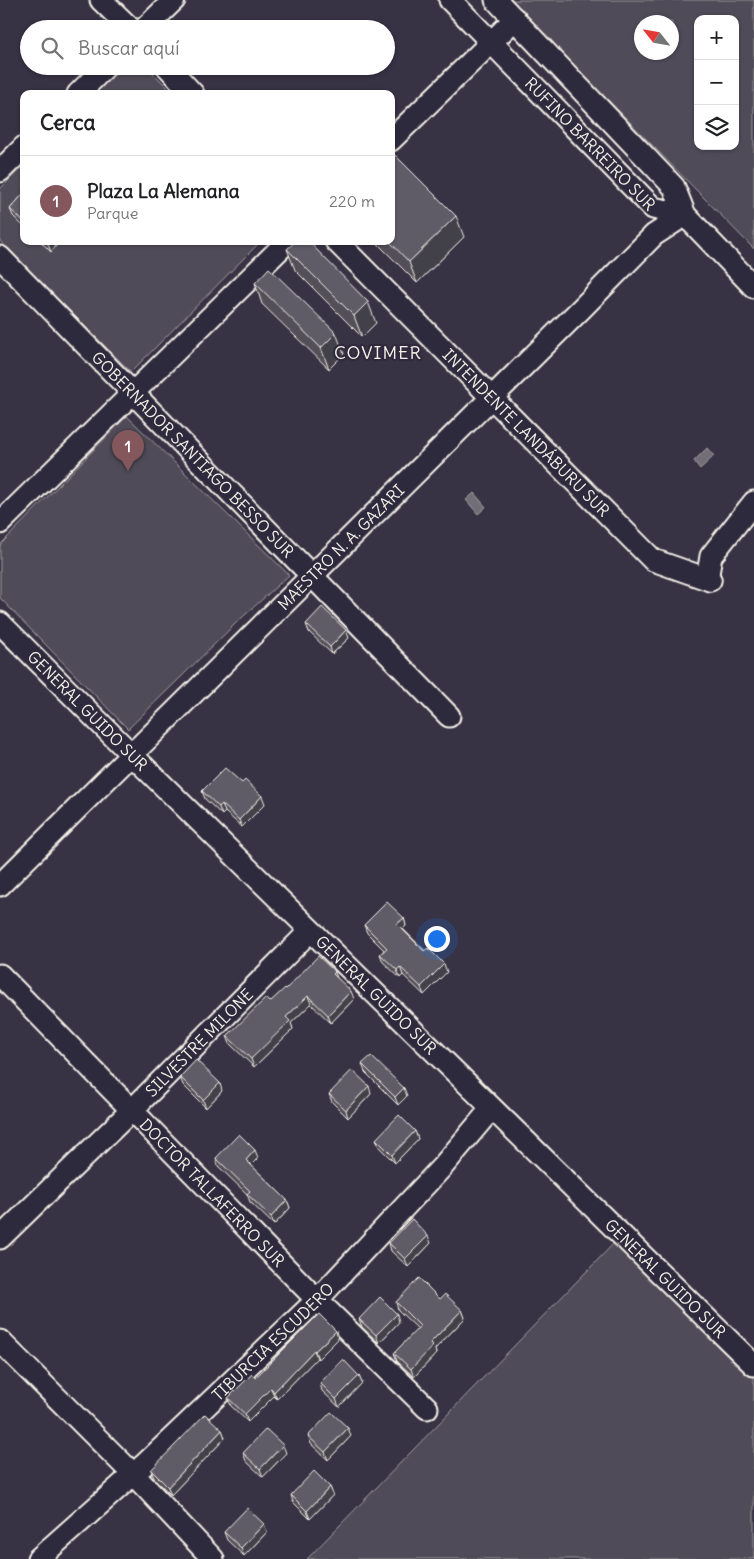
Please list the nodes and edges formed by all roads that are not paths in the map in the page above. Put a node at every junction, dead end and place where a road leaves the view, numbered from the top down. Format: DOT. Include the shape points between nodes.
graph roads {
  1 [pos="101,0"];
  2 [pos="174,0"];
  3 [pos="450,0"];
  4 [pos="496,0"];
  5 [pos="515,19"];
  6 [pos="122,20"];
  7 [pos="153,20"];
  8 [pos="491,42"];
  9 [pos="97,75"];
  10 [pos="175,75"];
  11 [pos="82,90"];
  12 [pos="189,90"];
  13 [pos="395,136"];
  14 [pos="20,151"];
  15 [pos="0,171"];
  16 [pos="685,215"];
  17 [pos="284,245"];
  18 [pos="340,245"];
  19 [pos="0,257"];
  20 [pos="754,287"];
  21 [pos="134,392"];
  22 [pos="491,399"];
  23 [pos="754,502"];
  24 [pos="0,524"];
  25 [pos="313,575"];
  26 [pos="0,623"];
  27 [pos="449,716"];
  28 [pos="132,756"];
  29 [pos="0,885"];
  30 [pos="310,930"];
  31 [pos="0,975"];
  32 [pos="491,1109"];
  33 [pos="132,1110"];
  34 [pos="0,1238"];
  35 [pos="317,1300"];
  36 [pos="0,1341"];
  37 [pos="754,1365"];
  38 [pos="427,1408"];
  39 [pos="134,1475"];
  40 [pos="38,1559"];
  41 [pos="213,1559"];
  1 -- 6 [label="street"];
  2 -- 7 [label="street"];
  3 -- 8 [label="street, RUFINO BARREIRO SUR"];
  4 -- 5 [label="street, RUFINO BARREIRO SUR"];
  5 -- 8 [label="street"];
  5 -- 16 [label="street, RUFINO BARREIRO SUR" via="674,187"];
  8 -- 13 [label="street"];
  8 -- 16 [label="street, RUFINO BARREIRO SUR" via="653,208"];
  9 -- 11 [label="street"];
  10 -- 12 [label="street"];
  14 -- 15 [label="street"];
  16 -- 20 [label="street"];
  16 -- 22 [label="street, MAESTRO N. A. GAZARI" via="654,235"];
  17 -- 21 [label="street"];
  18 -- 22 [label="street, INTENDENTE LANDÁBURU SUR"];
  19 -- 21 [label="street, GOBERNADOR SANTIAGO BESSO SUR"];
  21 -- 24 [label="street"];
  21 -- 25 [label="street, GOBERNADOR SANTIAGO BESSO SUR"];
  22 -- 23 [label="street, INTENDENTE LANDÁBURU SUR" via="653,560 710,580 711,556"];
  22 -- 25 [label="street, MAESTRO N. A. GAZARI"];
  25 -- 27 [label="street, GOBERNADOR SANTIAGO BESSO SUR"];
  25 -- 28 [label="street, MAESTRO N. A. GAZARI"];
  26 -- 28 [label="street, GENERAL GUIDO SUR"];
  28 -- 29 [label="street, MAESTRO N. A. GAZARI"];
  28 -- 30 [label="street, GENERAL GUIDO SUR"];
  30 -- 32 [label="street, GENERAL GUIDO SUR"];
  30 -- 33 [label="street, SILVESTRE MILONE"];
  31 -- 33 [label="street, DOCTOR TALLAFERRO SUR"];
  32 -- 35 [label="street, TIBURCIA ESCUDERO" via="443,1166"];
  32 -- 37 [label="street, GENERAL GUIDO SUR"];
  33 -- 34 [label="street, SILVESTRE MILONE"];
  33 -- 35 [label="street, DOCTOR TALLAFERRO SUR"];
  35 -- 38 [label="street, DOCTOR TALLAFERRO SUR"];
  35 -- 39 [label="street, TIBURCIA ESCUDERO"];
  36 -- 39 [label="street"];
  39 -- 40 [label="street, TIBURCIA ESCUDERO"];
  39 -- 41 [label="street"];
}
